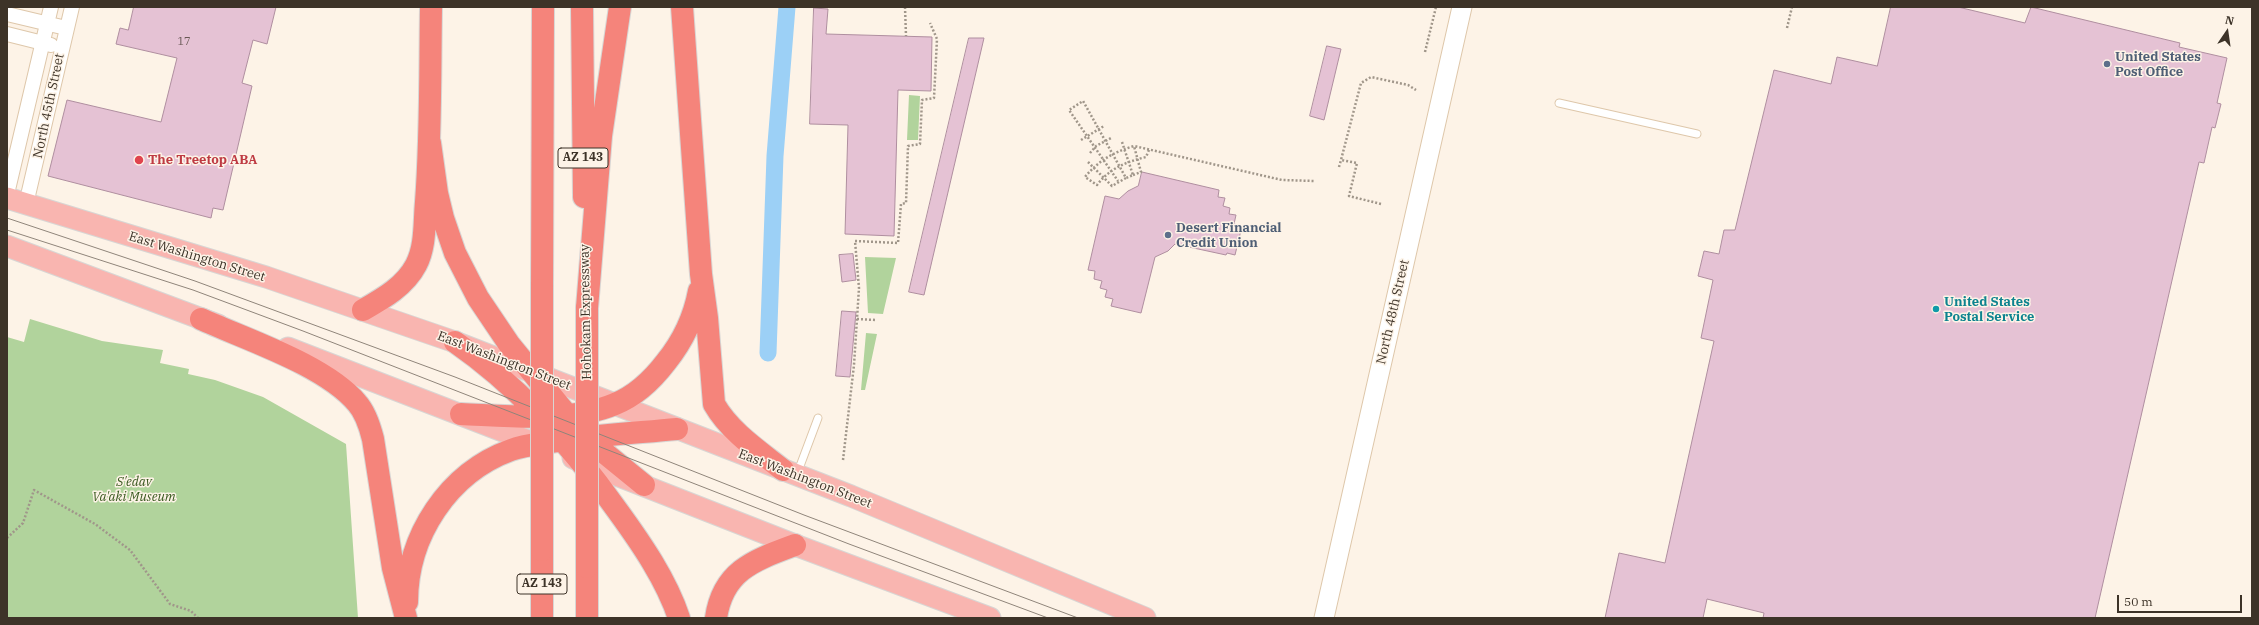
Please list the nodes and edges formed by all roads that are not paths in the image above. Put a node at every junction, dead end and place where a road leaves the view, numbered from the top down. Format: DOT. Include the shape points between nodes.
graph roads {
  1 [pos="51,7"];
  2 [pos="72,7"];
  3 [pos="432,7"];
  4 [pos="542,7"];
  5 [pos="582,7"];
  6 [pos="620,7"];
  7 [pos="682,7"];
  8 [pos="1462,7"];
  9 [pos="7,14"];
  10 [pos="46,23"];
  11 [pos="66,28"];
  12 [pos="7,34"];
  13 [pos="42,43"];
  14 [pos="62,48"];
  15 [pos="1558,103"];
  16 [pos="1697,134"];
  17 [pos="430,143"];
  18 [pos="7,194"];
  19 [pos="17,201"];
  20 [pos="7,246"];
  21 [pos="700,274"];
  22 [pos="587,308"];
  23 [pos="363,310"];
  24 [pos="201,319"];
  25 [pos="455,342"];
  26 [pos="533,372"];
  27 [pos="614,404"];
  28 [pos="461,414"];
  29 [pos="566,414"];
  30 [pos="541,415"];
  31 [pos="818,418"];
  32 [pos="677,429"];
  33 [pos="585,437"];
  34 [pos="562,440"];
  35 [pos="538,444"];
  36 [pos="580,461"];
  37 [pos="790,473"];
  38 [pos="644,485"];
  39 [pos="795,545"];
  40 [pos="407,618"];
  41 [pos="542,618"];
  42 [pos="587,618"];
  43 [pos="679,618"];
  44 [pos="716,618"];
  45 [pos="990,618"];
  46 [pos="1145,618"];
  47 [pos="1324,618"];
  1 -- 10 [label="street, North 45th Street"];
  2 -- 11 [label="street, North 45th Street"];
  3 -- 17 [label="highway"];
  4 -- 41 [label="highway, AZ 143, bridge"];
  5 -- 22 [label="highway, Hohokam Expressway / AZ 143" via="582,134"];
  6 -- 22 [label="highway" via="601,136"];
  7 -- 21 [label="highway"];
  8 -- 47 [label="street, North 48th Street"];
  9 -- 10 [label="street"];
  10 -- 11 [label="street"];
  10 -- 13 [label="street, North 45th Street"];
  11 -- 14 [label="street, North 45th Street"];
  12 -- 13 [label="street"];
  13 -- 14 [label="street"];
  13 -- 18 [label="street, North 45th Street"];
  14 -- 19 [label="street, North 45th Street"];
  15 -- 16 [label="lane"];
  17 -- 23 [label="highway" via="424,238 419,258 399,287"];
  17 -- 26 [label="highway" via="437,194 455,253 478,298 509,344"];
  19 -- 23 [label="main road, East Washington Street" via="266,277"];
  20 -- 24 [label="main road"];
  21 -- 27 [label="highway" via="696,305 680,342 649,381 627,398"];
  21 -- 37 [label="highway" via="707,318 714,404 739,434"];
  22 -- 42 [label="highway, Hohokam Expressway / AZ 143, bridge"];
  23 -- 25 [label="main road, East Washington Street"];
  24 -- 28 [label="main road" via="296,351"];
  24 -- 40 [label="highway" via="312,368 330,379 358,404 368,421 373,439 393,568"];
  25 -- 26 [label="main road, East Washington Street"];
  25 -- 30 [label="highway" via="485,364"];
  26 -- 27 [label="main road, East Washington Street"];
  26 -- 29 [label="highway"];
  27 -- 29 [label="highway" via="578,414"];
  27 -- 32 [label="main road, East Washington Street"];
  28 -- 30 [label="highway"];
  28 -- 35 [label="main road"];
  29 -- 30 [label="highway"];
  29 -- 33 [label="highway"];
  30 -- 34 [label="highway"];
  31 -- 37 [label="lane"];
  32 -- 33 [label="highway"];
  32 -- 37 [label="main road, East Washington Street"];
  33 -- 34 [label="highway"];
  33 -- 38 [label="highway"];
  34 -- 35 [label="highway"];
  34 -- 36 [label="highway"];
  35 -- 36 [label="main road"];
  35 -- 40 [label="highway" via="511,450 486,462 462,479 442,500 425,526 411,563"];
  36 -- 38 [label="main road"];
  36 -- 43 [label="highway" via="635,534 661,579"];
  37 -- 46 [label="main road, East Washington Street" via="911,520"];
  38 -- 39 [label="main road"];
  39 -- 44 [label="highway" via="753,562 734,575 721,594"];
  39 -- 45 [label="main road"];
}
